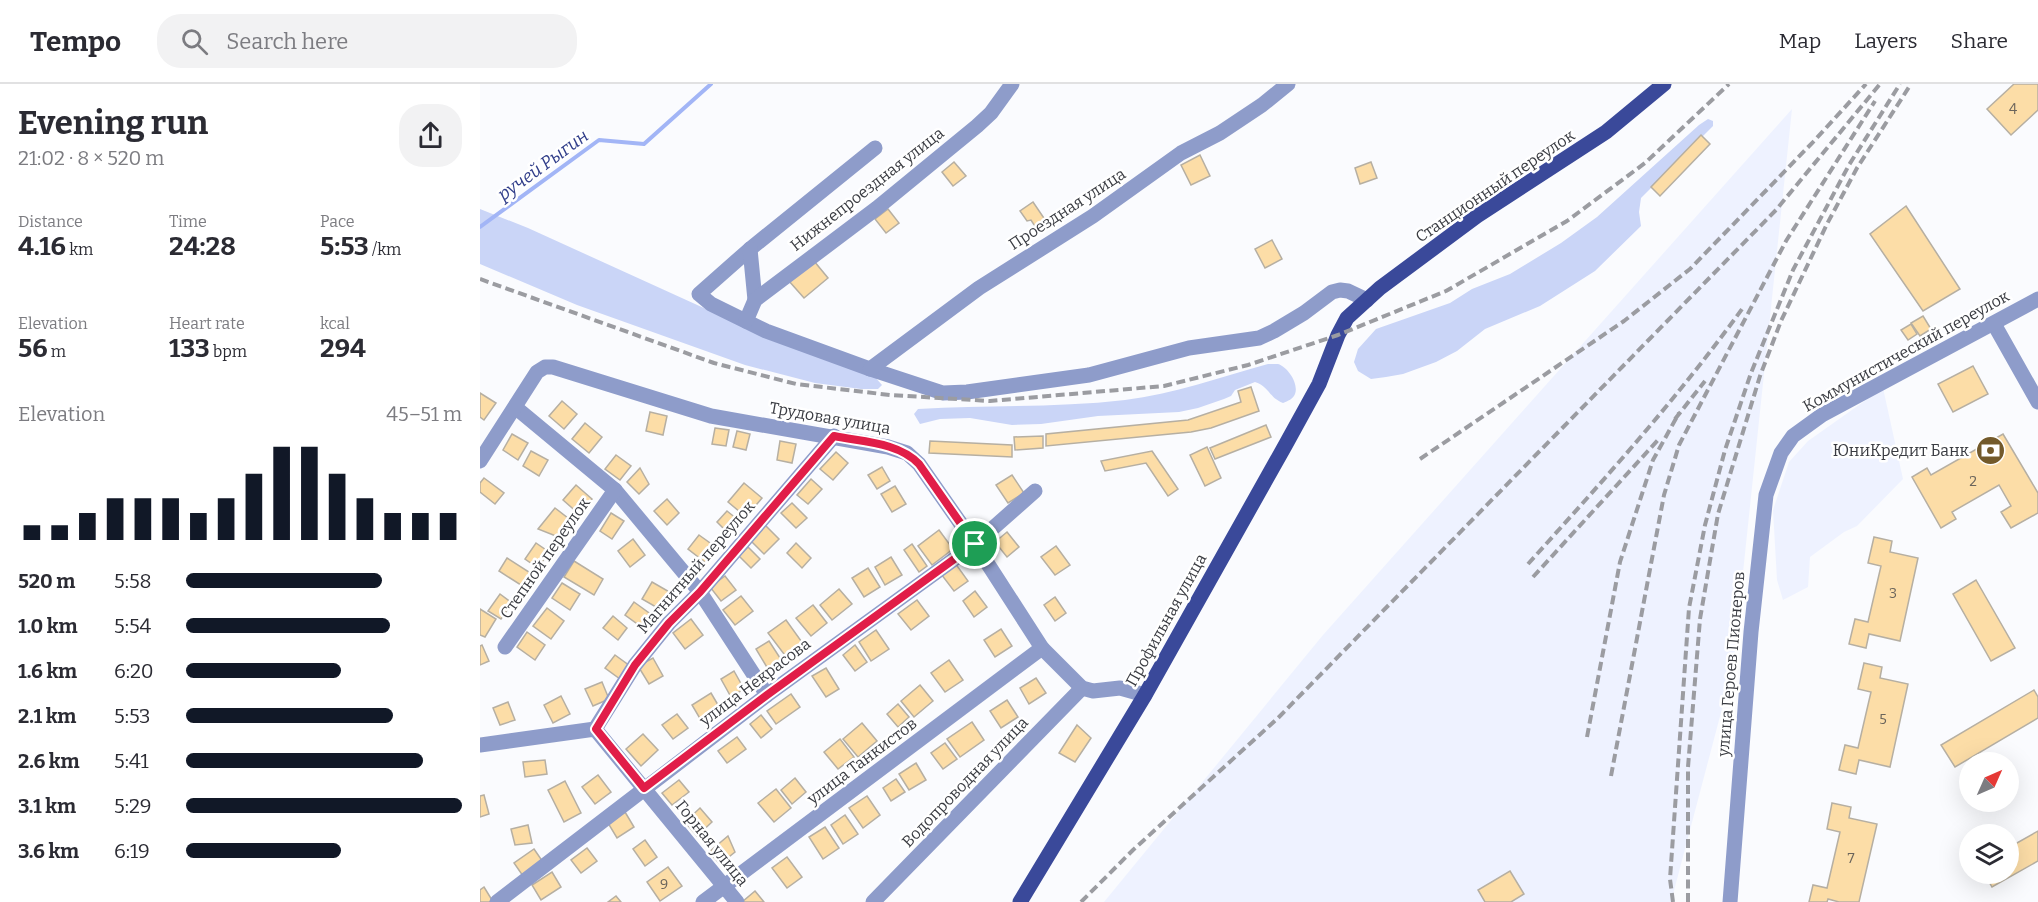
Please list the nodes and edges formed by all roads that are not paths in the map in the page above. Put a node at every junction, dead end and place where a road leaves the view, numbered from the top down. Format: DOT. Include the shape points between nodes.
graph roads {
  1 [pos="1012,84"];
  2 [pos="1288,84"];
  3 [pos="1664,84"];
  4 [pos="875,148"];
  5 [pos="750,249"];
  6 [pos="2038,299"];
  7 [pos="755,300"];
  8 [pos="1367,300"];
  9 [pos="1347,318"];
  10 [pos="746,321"];
  11 [pos="1994,324"];
  12 [pos="870,369"];
  13 [pos="2038,402"];
  14 [pos="515,407"];
  15 [pos="834,436"];
  16 [pos="1792,436"];
  17 [pos="480,461"];
  18 [pos="615,490"];
  19 [pos="1035,491"];
  20 [pos="975,544"];
  21 [pos="700,592"];
  22 [pos="505,647"];
  23 [pos="1042,648"];
  24 [pos="1083,688"];
  25 [pos="767,695"];
  26 [pos="1145,696"];
  27 [pos="596,729"];
  28 [pos="480,745"];
  29 [pos="644,788"];
  30 [pos="724,886"];
  31 [pos="497,902"];
  32 [pos="703,902"];
  33 [pos="737,902"];
  34 [pos="873,902"];
  35 [pos="1020,902"];
  36 [pos="1730,902"];
  1 -- 7 [label="street, Нижнепроездная улица" via="977,126"];
  2 -- 12 [label="street, Проездная улица" via="1228,128 1181,153 1093,216 979,288"];
  3 -- 8 [label="main road, Станционный переулок" via="1606,132 1478,216"];
  4 -- 5 [label="street"];
  5 -- 7 [label="street"];
  5 -- 10 [label="street" via="699,294"];
  6 -- 11 [label="street, Коммунистический переулок"];
  7 -- 10 [label="street, Нижнепроездная улица"];
  8 -- 9 [label="main road, Станционный переулок"];
  8 -- 12 [label="street" via="1348,291 1332,292 1259,338 1189,348 1089,375 1036,383 943,393"];
  9 -- 26 [label="main road, Профильная улица" via="1314,394"];
  10 -- 12 [label="street"];
  11 -- 13 [label="street"];
  11 -- 16 [label="street, Коммунистический переулок" via="1822,415"];
  14 -- 15 [label="street, Трудовая улица" via="537,372 553,367 711,416"];
  14 -- 17 [label="street, Трудовая улица"];
  14 -- 18 [label="street, Степной переулок"];
  15 -- 20 [label="street, Трудовая улица" via="911,456"];
  15 -- 21 [label="street, Магнитный переулок"];
  16 -- 36 [label="street, улица Героев Пионеров" via="1772,473 1763,513"];
  18 -- 21 [label="street, Степной переулок"];
  18 -- 22 [label="street, Степной переулок"];
  19 -- 20 [label="street, улица Некрасова"];
  20 -- 23 [label="street, Трудовая улица"];
  20 -- 25 [label="street, улица Некрасова"];
  21 -- 25 [label="street, Степной переулок"];
  21 -- 27 [label="street, Магнитный переулок" via="635,665"];
  23 -- 24 [label="street, Трудовая улица"];
  23 -- 30 [label="street, улица Танкистов"];
  24 -- 26 [label="street" via="1120,688"];
  24 -- 34 [label="street, Водопроводная улица"];
  25 -- 29 [label="street, улица Некрасова"];
  26 -- 35 [label="main road, Профильная улица"];
  27 -- 28 [label="street"];
  27 -- 29 [label="street, Горная улица"];
  29 -- 30 [label="street, Горная улица"];
  29 -- 31 [label="street, улица Некрасова"];
  30 -- 32 [label="street, улица Танкистов"];
  30 -- 33 [label="street, Горная улица"];
}
